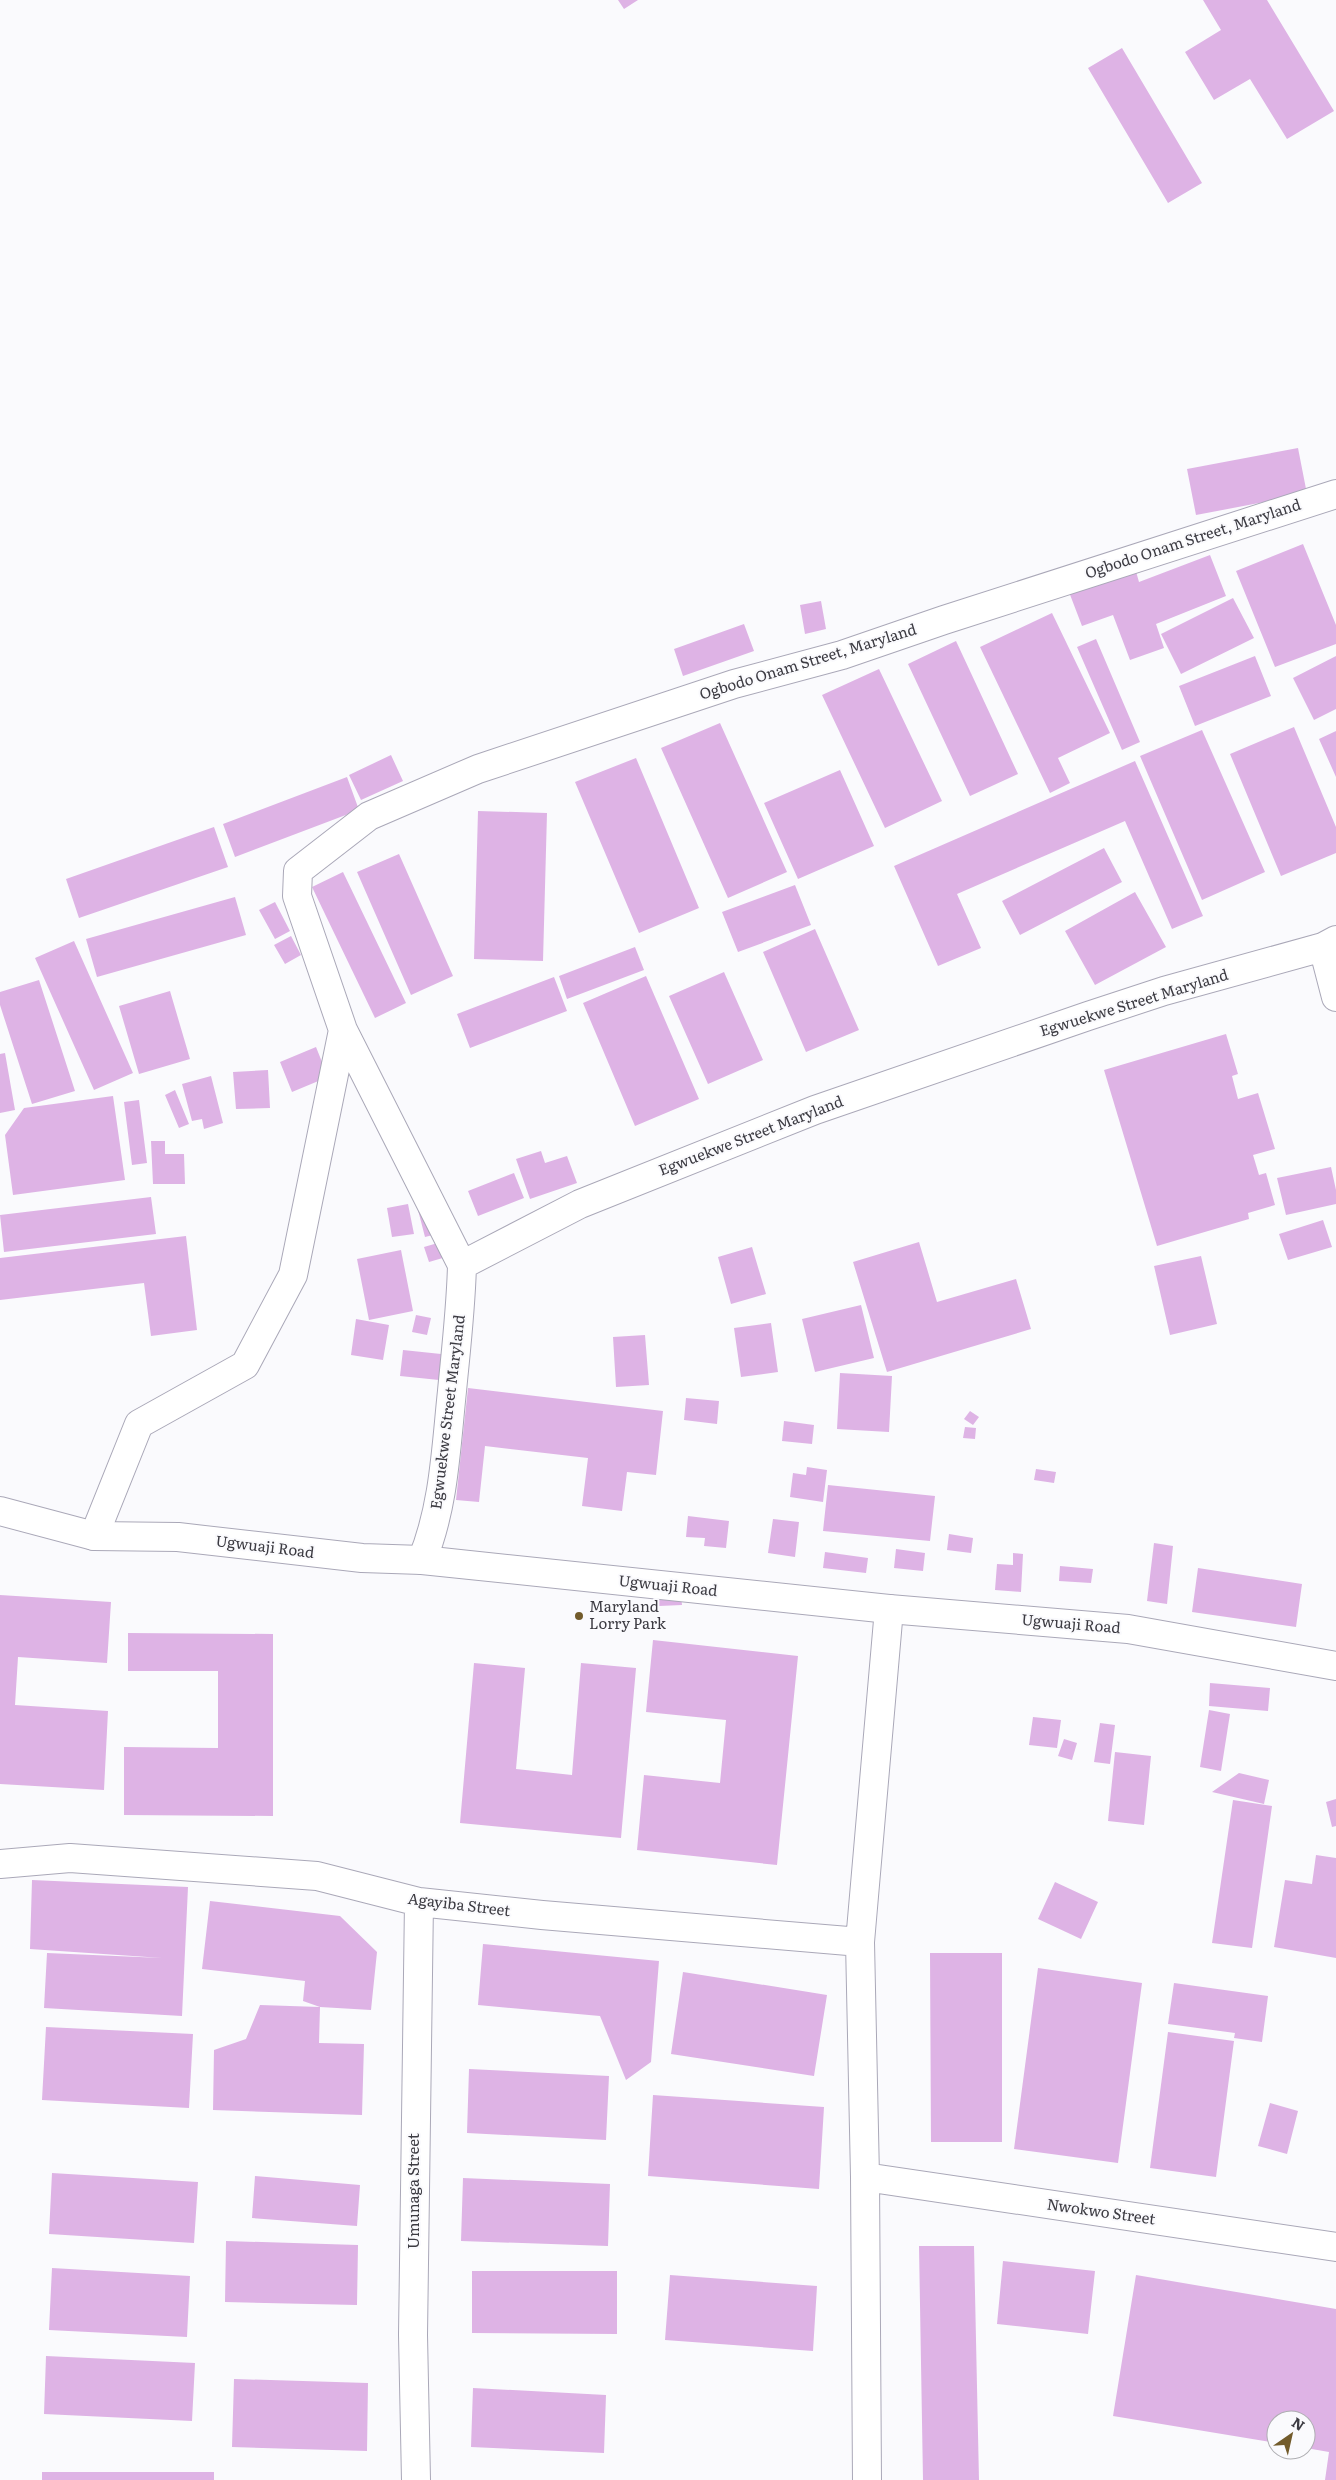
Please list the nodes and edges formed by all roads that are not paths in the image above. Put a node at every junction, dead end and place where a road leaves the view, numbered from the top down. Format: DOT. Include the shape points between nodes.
graph roads {
  1 [pos="1336,494"];
  2 [pos="1329,943"];
  3 [pos="1336,997"];
  4 [pos="343,1030"];
  5 [pos="462,1265"];
  6 [pos="0,1511"];
  7 [pos="94,1536"];
  8 [pos="422,1560"];
  9 [pos="889,1609"];
  10 [pos="1336,1666"];
  11 [pos="0,1864"];
  12 [pos="419,1902"];
  13 [pos="860,1942"];
  14 [pos="865,2177"];
  15 [pos="1336,2247"];
  16 [pos="416,2480"];
  17 [pos="867,2480"];
  1 -- 4 [label="street, Ogbodo Onam Street, Maryland" via="953,616 842,655 734,684 478,769 369,816 298,871 298,896"];
  2 -- 3 [label="street"];
  2 -- 5 [label="street, Egwuekwe Street Maryland" via="1096,1013 815,1110 580,1204"];
  4 -- 5 [label="street"];
  4 -- 7 [label="street" via="293,1275 245,1365 139,1424"];
  5 -- 8 [label="street, Egwuekwe Street Maryland" via="446,1455 433,1534"];
  6 -- 7 [label="street, Ugwuaji Road"];
  7 -- 8 [label="street, Ugwuaji Road" via="178,1537 362,1558"];
  8 -- 9 [label="street, Ugwuaji Road"];
  9 -- 10 [label="street, Ugwuaji Road" via="1128,1629"];
  9 -- 13 [label="street"];
  11 -- 12 [label="street, Agayiba Street" via="70,1858 317,1876"];
  12 -- 13 [label="street, Agayiba Street" via="542,1916"];
  12 -- 16 [label="street, Umunaga Street" via="413,2335"];
  13 -- 14 [label="street"];
  14 -- 15 [label="street, Nwokwo Street"];
  14 -- 17 [label="street"];
}
